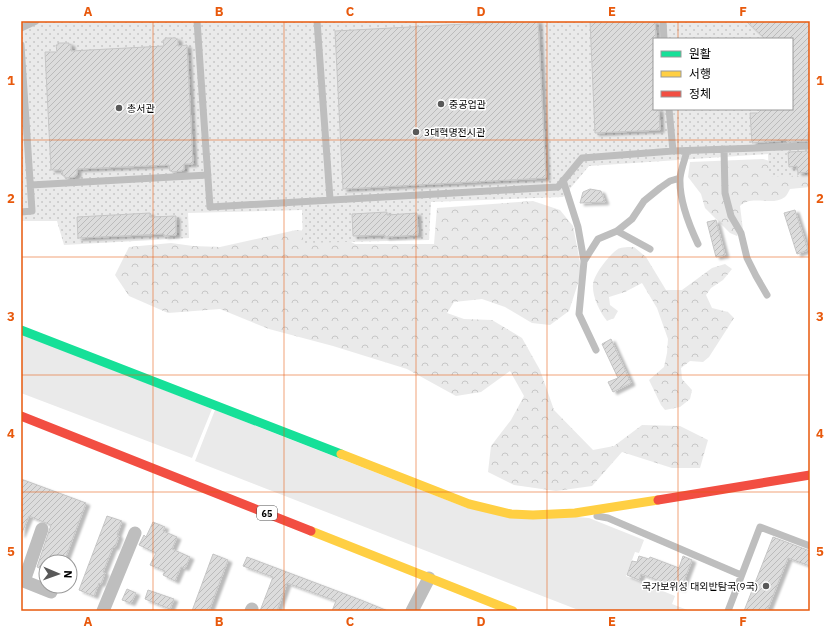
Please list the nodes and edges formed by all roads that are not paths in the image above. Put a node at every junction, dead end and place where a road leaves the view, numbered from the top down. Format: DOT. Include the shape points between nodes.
graph roads {
  1 [pos="36,21"];
  2 [pos="197,21"];
  3 [pos="318,21"];
  4 [pos="663,21"];
  5 [pos="21,28"];
  6 [pos="664,38"];
  7 [pos="21,45"];
  8 [pos="670,110"];
  9 [pos="810,146"];
  10 [pos="724,149"];
  11 [pos="673,151"];
  12 [pos="687,151"];
  13 [pos="208,175"];
  14 [pos="680,178"];
  15 [pos="564,180"];
  16 [pos="31,185"];
  17 [pos="330,199"];
  18 [pos="21,212"];
  19 [pos="617,231"];
  20 [pos="698,244"];
  21 [pos="650,249"];
  22 [pos="584,261"];
  23 [pos="767,295"];
  24 [pos="21,330"];
  25 [pos="596,350"];
  26 [pos="21,416"];
  27 [pos="810,475"];
  28 [pos="575,513"];
  29 [pos="42,529"];
  30 [pos="135,533"];
  31 [pos="810,546"];
  32 [pos="741,575"];
  33 [pos="429,578"];
  34 [pos="22,580"];
  35 [pos="38,587"];
  36 [pos="103,611"];
  37 [pos="412,611"];
  38 [pos="513,611"];
  39 [pos="728,611"];
  1 -- 5 [label="lane"];
  2 -- 13 [label="lane"];
  3 -- 17 [label="lane"];
  4 -- 6 [label="lane"];
  7 -- 16 [label="lane"];
  8 -- 11 [label="lane"];
  9 -- 10 [label="lane"];
  10 -- 12 [label="lane"];
  10 -- 23 [label="lane" via="725,193 750,264"];
  11 -- 12 [label="lane"];
  11 -- 15 [label="lane" via="582,158"];
  12 -- 14 [label="lane"];
  13 -- 16 [label="lane"];
  13 -- 17 [label="lane" via="210,207"];
  14 -- 19 [label="lane" via="670,181 644,201 632,220"];
  14 -- 20 [label="lane" via="689,225"];
  15 -- 17 [label="lane" via="558,187"];
  15 -- 22 [label="lane" via="578,227"];
  16 -- 18 [label="lane" via="32,211"];
  19 -- 21 [label="lane"];
  19 -- 22 [label="lane" via="598,239"];
  22 -- 25 [label="lane" via="579,314"];
  24 -- 28 [label="street" via="469,504 511,514"];
  26 -- 33 [label="street, 65"];
  27 -- 28 [label="street"];
  28 -- 32 [label="lane" via="608,518"];
  29 -- 34 [label="street"];
  30 -- 36 [label="street"];
  31 -- 32 [label="lane" via="760,527"];
  32 -- 39 [label="lane"];
  33 -- 37 [label="street"];
  33 -- 38 [label="street, 65"];
  34 -- 35 [label="street"];
}
